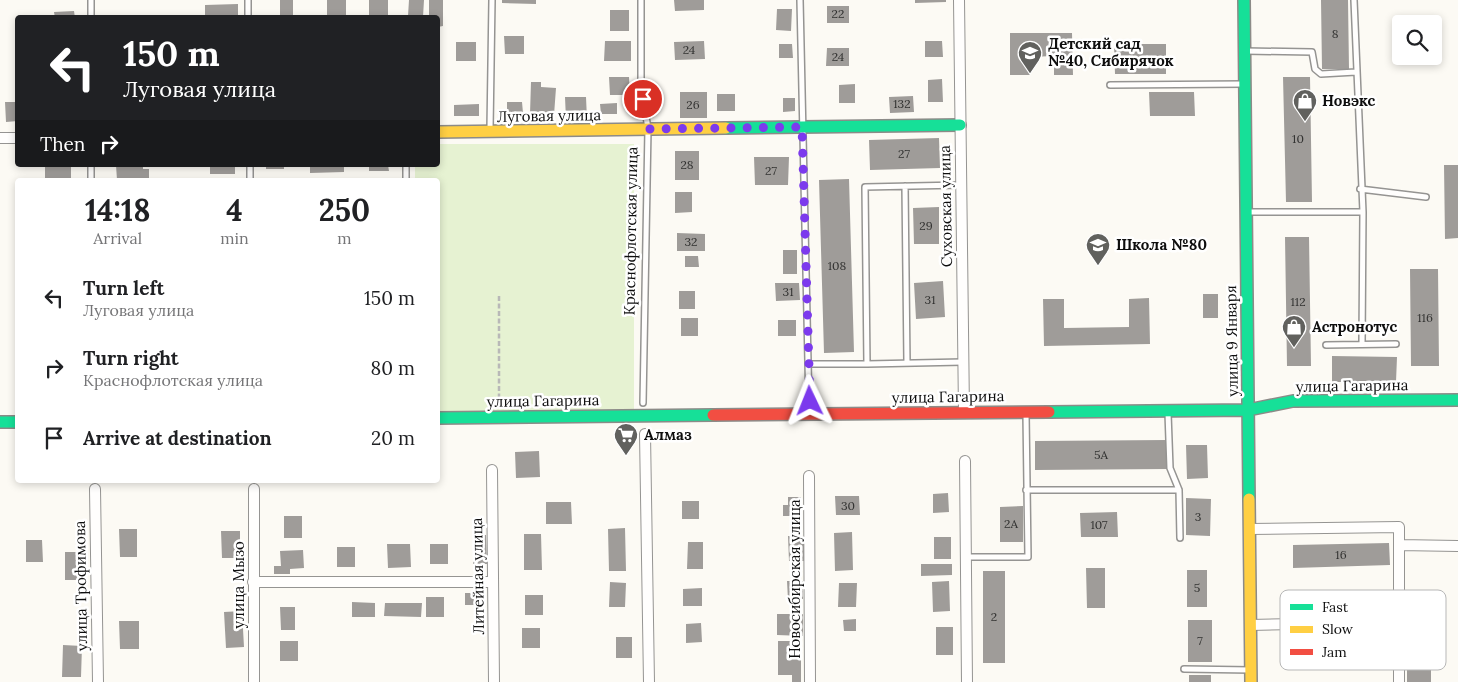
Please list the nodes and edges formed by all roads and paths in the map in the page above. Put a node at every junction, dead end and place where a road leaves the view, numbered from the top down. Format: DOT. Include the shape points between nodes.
graph roads {
  1 [pos="91,0"];
  2 [pos="248,0"];
  3 [pos="492,0"];
  4 [pos="641,0"];
  5 [pos="800,0"];
  6 [pos="958,0"];
  7 [pos="1244,0"];
  8 [pos="1354,0"];
  9 [pos="91,15"];
  10 [pos="248,15"];
  11 [pos="1244,51"];
  12 [pos="1356,72"];
  13 [pos="1245,84"];
  14 [pos="1110,85"];
  15 [pos="960,125"];
  16 [pos="802,127"];
  17 [pos="648,129"];
  18 [pos="490,131"];
  19 [pos="440,132"];
  20 [pos="0,138"];
  21 [pos="15,138"];
  22 [pos="961,185"];
  23 [pos="905,186"];
  24 [pos="1360,189"];
  25 [pos="1426,197"];
  26 [pos="1246,212"];
  27 [pos="1363,212"];
  28 [pos="499,296"];
  29 [pos="1362,344"];
  30 [pos="1396,344"];
  31 [pos="1326,345"];
  32 [pos="963,362"];
  33 [pos="907,363"];
  34 [pos="809,364"];
  35 [pos="868,364"];
  36 [pos="1458,400"];
  37 [pos="499,403"];
  38 [pos="643,403"];
  39 [pos="809,407"];
  40 [pos="1168,410"];
  41 [pos="1248,410"];
  42 [pos="1026,411"];
  43 [pos="964,412"];
  44 [pos="440,418"];
  45 [pos="0,422"];
  46 [pos="15,422"];
  47 [pos="645,434"];
  48 [pos="965,462"];
  49 [pos="492,470"];
  50 [pos="809,476"];
  51 [pos="95,489"];
  52 [pos="254,489"];
  53 [pos="1026,490"];
  54 [pos="1179,490"];
  55 [pos="1249,529"];
  56 [pos="1180,538"];
  57 [pos="1399,545"];
  58 [pos="1458,546"];
  59 [pos="965,557"];
  60 [pos="253,582"];
  61 [pos="493,582"];
  62 [pos="1399,590"];
  63 [pos="1280,624"];
  64 [pos="1250,625"];
  65 [pos="1184,669"];
  66 [pos="1251,676"];
  67 [pos="98,682"];
  68 [pos="254,682"];
  69 [pos="494,682"];
  70 [pos="649,682"];
  71 [pos="810,682"];
  72 [pos="967,682"];
  1 -- 9 [label="lane"];
  2 -- 10 [label="lane"];
  3 -- 18 [label="lane"];
  4 -- 17 [label="lane, Краснофлотская улица" via="641,84"];
  5 -- 16 [label="lane"];
  6 -- 15 [label="street, Суховская улица"];
  7 -- 11 [label="street, улица 9 Января"];
  8 -- 12 [label="lane"];
  11 -- 12 [label="lane" via="1312,52 1315,69 1321,74"];
  11 -- 13 [label="street, улица 9 Января"];
  12 -- 24 [label="lane"];
  13 -- 14 [label="lane"];
  13 -- 26 [label="street, улица 9 Января"];
  15 -- 16 [label="street, Луговая улица"];
  15 -- 22 [label="street, Суховская улица"];
  16 -- 17 [label="street, Луговая улица"];
  16 -- 34 [label="lane"];
  17 -- 18 [label="street, Луговая улица"];
  17 -- 38 [label="lane, Краснофлотская улица"];
  18 -- 19 [label="street, Луговая улица"];
  20 -- 21 [label="street"];
  22 -- 23 [label="lane"];
  22 -- 32 [label="street, Суховская улица"];
  23 -- 33 [label="lane"];
  23 -- 35 [label="lane" via="865,187"];
  24 -- 25 [label="lane"];
  24 -- 27 [label="lane"];
  26 -- 27 [label="lane"];
  26 -- 41 [label="street, улица 9 Января"];
  27 -- 29 [label="lane"];
  28 -- 37 [label="path"];
  29 -- 30 [label="lane"];
  29 -- 31 [label="lane"];
  32 -- 33 [label="lane"];
  32 -- 43 [label="street, Суховская улица"];
  33 -- 35 [label="lane"];
  34 -- 35 [label="lane"];
  34 -- 39 [label="lane"];
  36 -- 41 [label="street, улица Гагарина" via="1293,401"];
  40 -- 41 [label="street, улица Гагарина"];
  40 -- 42 [label="street, улица Гагарина"];
  40 -- 54 [label="lane" via="1170,468"];
  41 -- 55 [label="street, улица 9 Января"];
  42 -- 43 [label="street, улица Гагарина"];
  42 -- 53 [label="lane"];
  43 -- 44 [label="street, улица Гагарина"];
  45 -- 46 [label="street"];
  47 -- 70 [label="street"];
  48 -- 59 [label="street"];
  49 -- 61 [label="street, Литейная улица"];
  50 -- 71 [label="street, Новосибирская улица"];
  51 -- 67 [label="street, улица Трофимова"];
  52 -- 60 [label="street, улица Мызо"];
  53 -- 54 [label="lane"];
  53 -- 59 [label="lane" via="1028,557"];
  54 -- 56 [label="lane"];
  55 -- 57 [label="street" via="1399,527"];
  55 -- 64 [label="street, улица 9 Января"];
  57 -- 58 [label="street"];
  57 -- 62 [label="street"];
  59 -- 72 [label="street"];
  60 -- 61 [label="street"];
  60 -- 68 [label="street, улица Мызо"];
  61 -- 69 [label="street, Литейная улица"];
  63 -- 64 [label="street"];
  64 -- 66 [label="street, улица 9 Января"];
  65 -- 66 [label="lane"];
}
